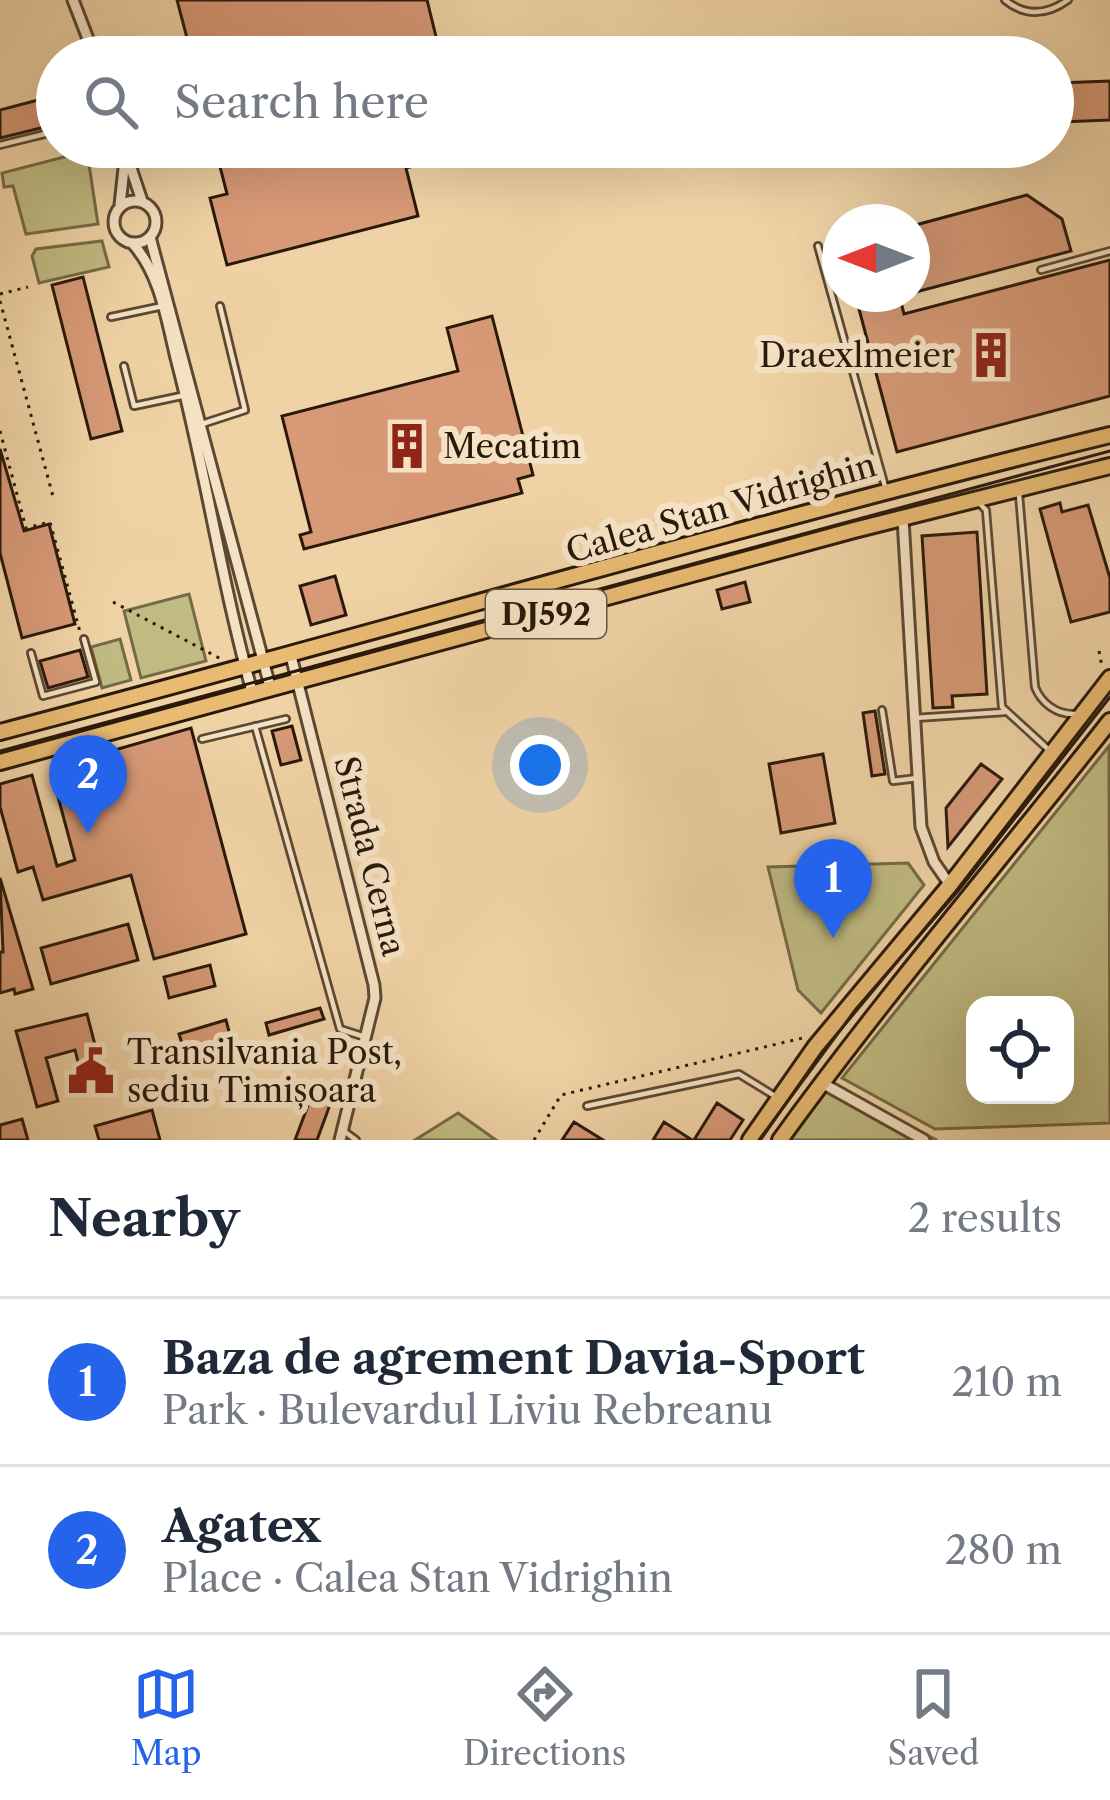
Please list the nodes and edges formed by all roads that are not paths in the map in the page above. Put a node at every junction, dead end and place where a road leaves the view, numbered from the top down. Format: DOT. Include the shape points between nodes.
graph roads {
  1 [pos="74,0"];
  2 [pos="1005,0"];
  3 [pos="1068,0"];
  4 [pos="87,36"];
  5 [pos="36,136"];
  6 [pos="0,145"];
  7 [pos="123,168"];
  8 [pos="130,168"];
  9 [pos="142,201"];
  10 [pos="120,206"];
  11 [pos="150,237"];
  12 [pos="132,243"];
  13 [pos="818,246"];
  14 [pos="1110,251"];
  15 [pos="1041,270"];
  16 [pos="163,306"];
  17 [pos="220,306"];
  18 [pos="111,316"];
  19 [pos="124,366"];
  20 [pos="186,395"];
  21 [pos="202,424"];
  22 [pos="1110,435"];
  23 [pos="1110,466"];
  24 [pos="1026,485"];
  25 [pos="886,490"];
  26 [pos="971,500"];
  27 [pos="903,519"];
  28 [pos="83,639"];
  29 [pos="31,653"];
  30 [pos="291,656"];
  31 [pos="264,663"];
  32 [pos="245,668"];
  33 [pos="1107,676"];
  34 [pos="298,682"];
  35 [pos="272,690"];
  36 [pos="253,695"];
  37 [pos="882,710"];
  38 [pos="1085,710"];
  39 [pos="1005,712"];
  40 [pos="286,718"];
  41 [pos="915,718"];
  42 [pos="1110,721"];
  43 [pos="255,726"];
  44 [pos="0,733"];
  45 [pos="202,739"];
  46 [pos="1050,754"];
  47 [pos="0,762"];
  48 [pos="918,778"];
  49 [pos="950,885"];
  50 [pos="365,1037"];
  51 [pos="822,1083"];
  52 [pos="778,1098"];
  53 [pos="587,1106"];
  54 [pos="342,1136"];
  55 [pos="356,1140"];
  56 [pos="750,1140"];
  57 [pos="780,1140"];
  58 [pos="924,1140"];
  1 -- 4 [label="street"];
  2 -- 3 [label="lane" via="1042,13"];
  5 -- 6 [label="lane"];
  7 -- 10 [label="street"];
  8 -- 9 [label="street"];
  9 -- 10 [label="street"];
  9 -- 11 [label="street" via="155,214"];
  10 -- 12 [label="street" via="113,226"];
  11 -- 12 [label="street"];
  11 -- 21 [label="street"];
  12 -- 16 [label="street"];
  13 -- 25 [label="lane"];
  14 -- 15 [label="lane"];
  16 -- 18 [label="lane"];
  16 -- 20 [label="street"];
  17 -- 21 [label="lane" via="245,410"];
  19 -- 20 [label="lane" via="134,406"];
  20 -- 32 [label="street"];
  21 -- 31 [label="street"];
  22 -- 25 [label="main road, Calea Stan Vidrighin / DJ592"];
  23 -- 24 [label="main road, Calea Stan Vidrighin / DJ592"];
  24 -- 26 [label="main road, Calea Stan Vidrighin / DJ592"];
  24 -- 38 [label="lane" via="1018,502 1035,687 1062,714"];
  25 -- 30 [label="main road, Calea Stan Vidrighin / DJ592"];
  26 -- 27 [label="main road, Calea Stan Vidrighin / DJ592"];
  26 -- 39 [label="lane" via="986,510"];
  27 -- 34 [label="main road, Calea Stan Vidrighin / DJ592"];
  27 -- 41 [label="street"];
  28 -- 29 [label="lane" via="96,682 43,696"];
  30 -- 31 [label="main road, Calea Stan Vidrighin / DJ592"];
  30 -- 34 [label="street, Strada Cerna"];
  31 -- 32 [label="main road, Calea Stan Vidrighin / DJ592"];
  31 -- 35 [label="street"];
  32 -- 36 [label="street"];
  32 -- 44 [label="main road, Calea Stan Vidrighin / DJ592"];
  33 -- 38 [label="main road"];
  34 -- 35 [label="main road, Calea Stan Vidrighin / DJ592"];
  34 -- 50 [label="street, Strada Cerna" via="374,985"];
  35 -- 36 [label="main road, Calea Stan Vidrighin / DJ592"];
  36 -- 47 [label="main road, Calea Stan Vidrighin / DJ592"];
  37 -- 48 [label="lane" via="893,781"];
  38 -- 46 [label="main road"];
  39 -- 41 [label="lane"];
  39 -- 46 [label="lane"];
  40 -- 43 [label="lane"];
  41 -- 48 [label="street"];
  42 -- 51 [label="main road"];
  43 -- 45 [label="lane"];
  43 -- 50 [label="lane" via="340,1029"];
  46 -- 49 [label="main road"];
  48 -- 49 [label="street" via="925,843"];
  49 -- 52 [label="main road"];
  50 -- 54 [label="street, Strada Cerna"];
  51 -- 57 [label="main road"];
  51 -- 58 [label="street"];
  52 -- 53 [label="lane" via="739,1074"];
  52 -- 56 [label="main road"];
  54 -- 55 [label="lane"];
}
